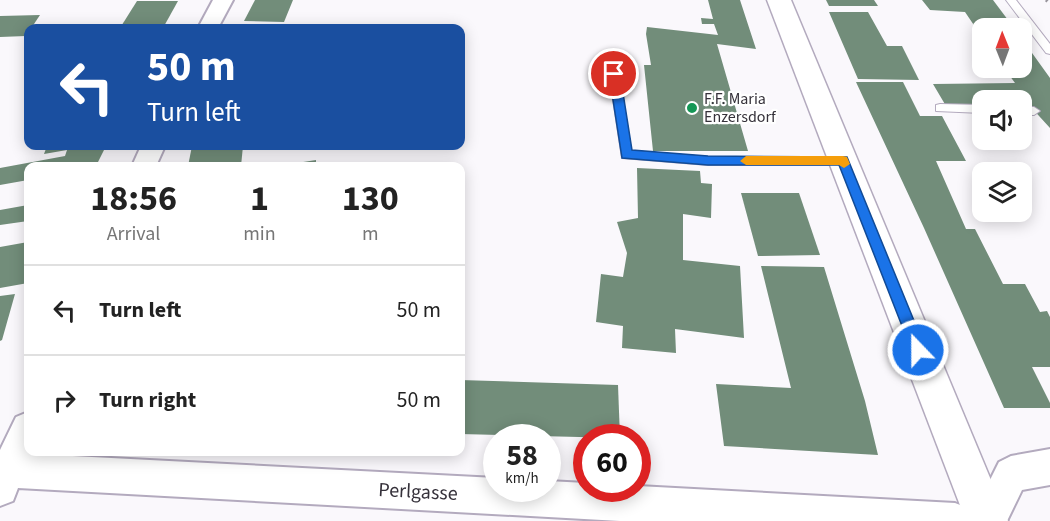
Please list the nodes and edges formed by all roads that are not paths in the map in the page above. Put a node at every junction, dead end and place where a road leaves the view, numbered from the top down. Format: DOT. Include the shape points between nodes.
graph roads {
  1 [pos="223,0"];
  2 [pos="779,0"];
  3 [pos="1011,0"];
  4 [pos="210,24"];
  5 [pos="1050,51"];
  6 [pos="611,53"];
  7 [pos="940,108"];
  8 [pos="972,110"];
  9 [pos="843,161"];
  10 [pos="24,438"];
  11 [pos="1050,467"];
  12 [pos="5,479"];
  13 [pos="955,521"];
  14 [pos="988,521"];
  1 -- 4 [label="street"];
  2 -- 9 [label="main road"];
  3 -- 5 [label="lane"];
  6 -- 9 [label="lane" via="626,154 708,161"];
  7 -- 8 [label="lane"];
  9 -- 14 [label="main road"];
  10 -- 12 [label="street"];
  11 -- 14 [label="street" via="1011,474"];
  12 -- 13 [label="street, Perlgasse"];
}
